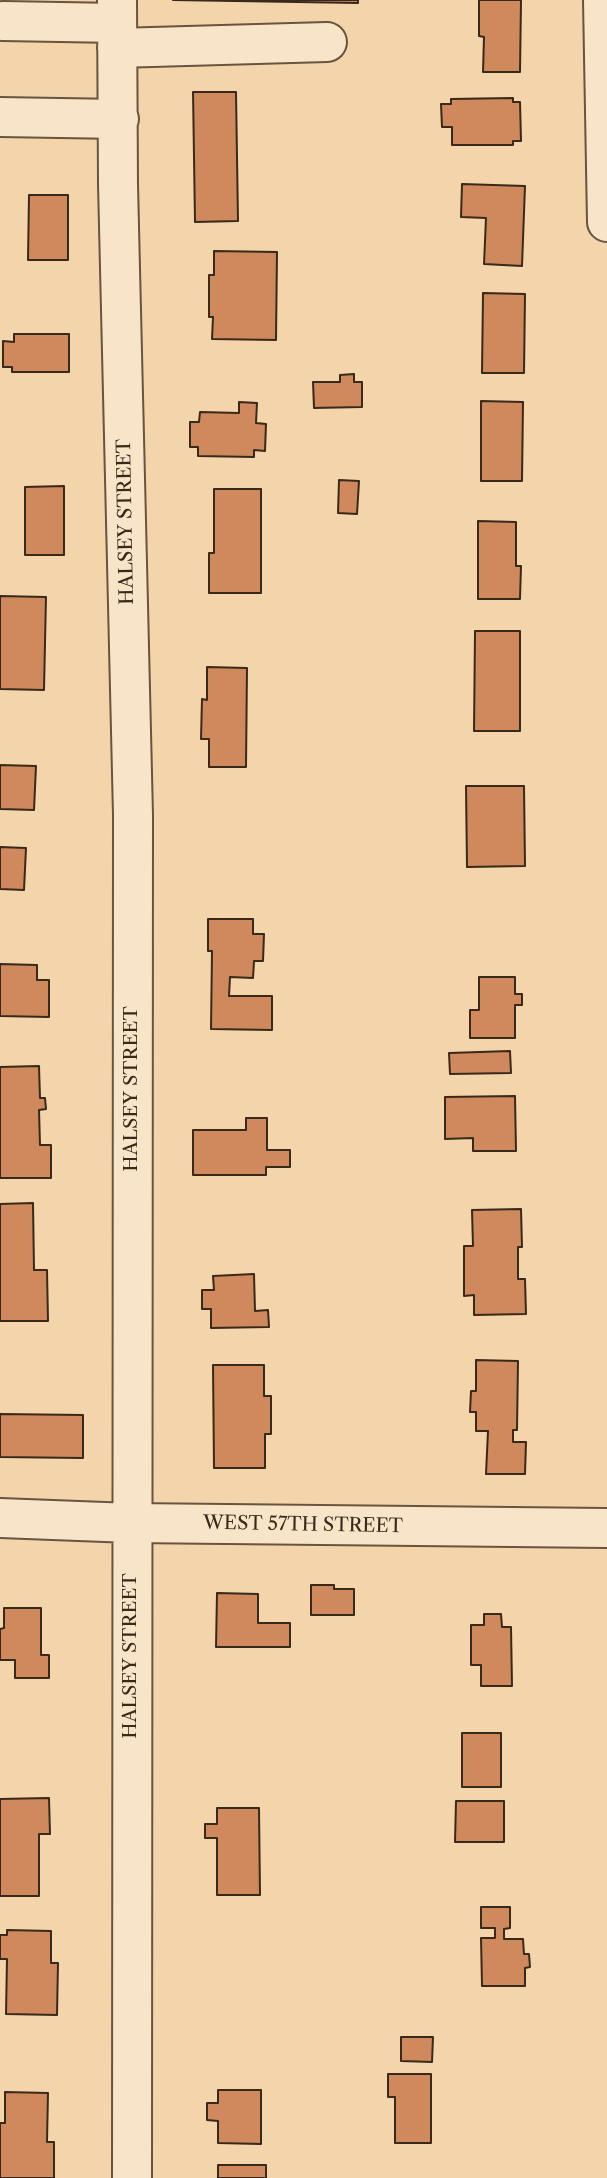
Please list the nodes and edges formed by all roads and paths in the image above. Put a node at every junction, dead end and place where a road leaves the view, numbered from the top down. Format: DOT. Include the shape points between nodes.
graph roads {
  1 [pos="603,0"];
  2 [pos="3,21"];
  3 [pos="117,23"];
  4 [pos="327,42"];
  5 [pos="0,117"];
  6 [pos="119,119"];
  7 [pos="607,222"];
  8 [pos="0,1518"];
  9 [pos="131,1523"];
  10 [pos="607,1528"];
  11 [pos="132,2178"];
  1 -- 7 [label="street"];
  2 -- 3 [label="street"];
  3 -- 4 [label="street"];
  3 -- 6 [label="street, HALSEY STREET"];
  5 -- 6 [label="street"];
  6 -- 9 [label="street, HALSEY STREET" via="133,815"];
  8 -- 9 [label="street, WEST 57TH STREET"];
  9 -- 10 [label="street, WEST 57TH STREET"];
  9 -- 11 [label="street, HALSEY STREET"];
}
